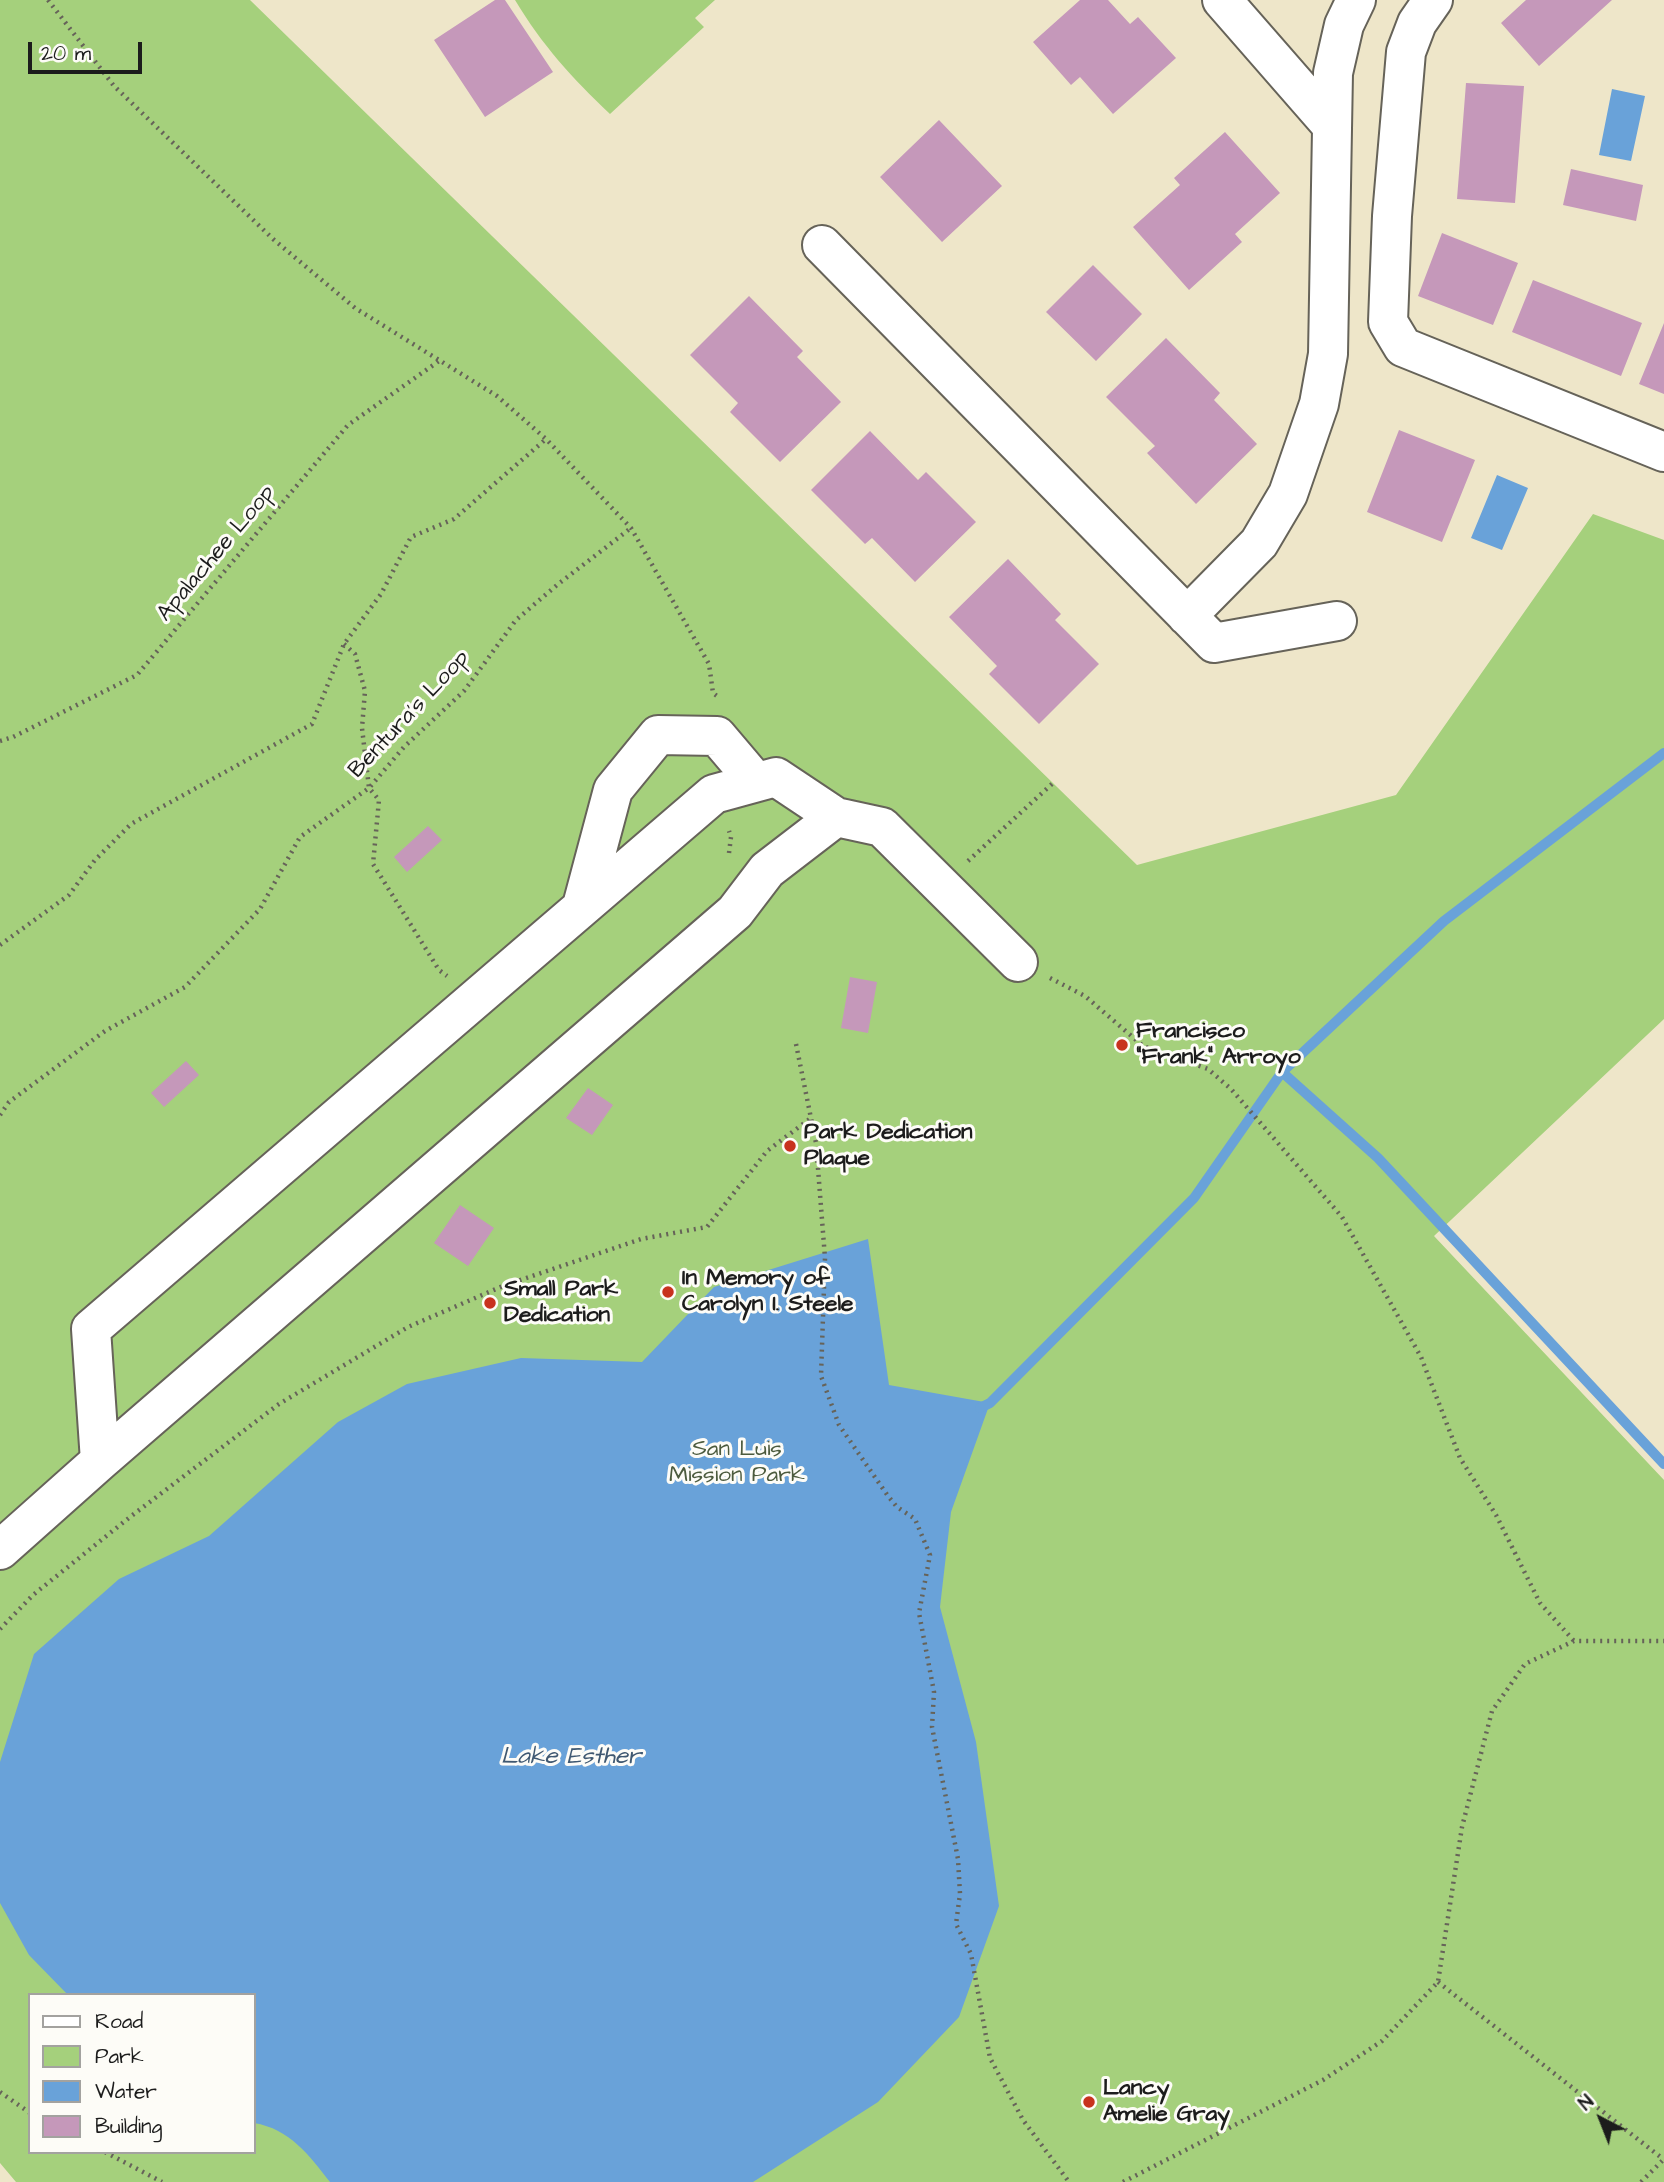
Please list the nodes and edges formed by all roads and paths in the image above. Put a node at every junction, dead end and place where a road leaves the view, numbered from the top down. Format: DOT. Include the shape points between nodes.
graph roads {
  1 [pos="48,0"];
  2 [pos="1222,0"];
  3 [pos="1356,0"];
  4 [pos="1433,0"];
  5 [pos="1332,126"];
  6 [pos="822,245"];
  7 [pos="440,360"];
  8 [pos="546,439"];
  9 [pos="1664,452"];
  10 [pos="631,528"];
  11 [pos="1187,616"];
  12 [pos="1337,621"];
  13 [pos="344,644"];
  14 [pos="713,693"];
  15 [pos="723,702"];
  16 [pos="711,704"];
  17 [pos="0,741"];
  18 [pos="756,782"];
  19 [pos="1053,783"];
  20 [pos="369,788"];
  21 [pos="836,817"];
  22 [pos="942,885"];
  23 [pos="582,906"];
  24 [pos="0,945"];
  25 [pos="1018,962"];
  26 [pos="450,978"];
  27 [pos="796,1044"];
  28 [pos="0,1115"];
  29 [pos="811,1118"];
  30 [pos="96,1409"];
  31 [pos="151,1416"];
  32 [pos="100,1461"];
  33 [pos="0,1550"];
  34 [pos="0,1629"];
  35 [pos="1574,1641"];
  36 [pos="1664,1641"];
  37 [pos="1438,1982"];
  38 [pos="0,2092"];
  39 [pos="28,2112"];
  40 [pos="109,2154"];
  41 [pos="1663,2159"];
  42 [pos="162,2182"];
  43 [pos="1069,2182"];
  44 [pos="1123,2182"];
  45 [pos="1641,2182"];
  1 -- 7 [label="path" via="114,86 273,239 355,308"];
  2 -- 5 [label="lane"];
  3 -- 5 [label="lane" via="1344,25 1333,73"];
  4 -- 9 [label="lane" via="1417,23 1406,52 1388,322 1403,347"];
  5 -- 11 [label="lane" via="1328,354 1319,404 1288,494 1259,543"];
  6 -- 11 [label="lane"];
  7 -- 8 [label="path" via="497,396"];
  7 -- 17 [label="path, Apalachee Loop" via="348,425 137,676"];
  8 -- 10 [label="path"];
  8 -- 13 [label="path" via="454,519 411,537 381,594"];
  10 -- 14 [label="path" via="709,664"];
  10 -- 20 [label="path, Bentura's Loop" via="516,620 464,691 404,747"];
  11 -- 12 [label="lane" via="1214,643"];
  13 -- 20 [label="path" via="355,654 365,691 362,728"];
  13 -- 24 [label="path" via="312,724 131,824 69,895"];
  14 -- 15 [label="path"];
  14 -- 16 [label="path"];
  18 -- 21 [label="lane" via="776,777"];
  18 -- 23 [label="lane" via="714,794"];
  18 -- 23 [label="lane" via="717,736 659,735 613,790"];
  19 -- 22 [label="path"];
  20 -- 26 [label="path" via="379,800 373,864 439,970"];
  20 -- 28 [label="path, Bentura's Loop" via="300,837 260,909 185,987 104,1031 9,1102"];
  21 -- 22 [label="lane" via="882,827"];
  21 -- 31 [label="lane" via="767,870 735,912"];
  22 -- 25 [label="lane"];
  23 -- 30 [label="lane" via="91,1329"];
  25 -- 35 [label="path" via="1085,996 1143,1046 1208,1069 1231,1089 1342,1217 1421,1357 1460,1458 1496,1515 1540,1603"];
  27 -- 29 [label="path"];
  29 -- 34 [label="path" via="767,1151 707,1227 641,1239 503,1286 408,1326 279,1404 33,1595"];
  29 -- 43 [label="path" via="825,1258 821,1376 839,1425 888,1496 915,1519 930,1555 919,1613 934,1692 932,1727 958,1858 956,1924 971,1954 990,2058 1023,2120"];
  30 -- 31 [label="lane"];
  30 -- 32 [label="lane"];
  31 -- 32 [label="lane"];
  32 -- 33 [label="lane"];
  35 -- 36 [label="path"];
  35 -- 37 [label="path" via="1525,1664 1492,1711 1462,1827"];
  37 -- 41 [label="path"];
  37 -- 44 [label="path" via="1382,2041 1323,2080"];
  38 -- 39 [label="path"];
  40 -- 42 [label="path"];
  41 -- 45 [label="path"];
}
